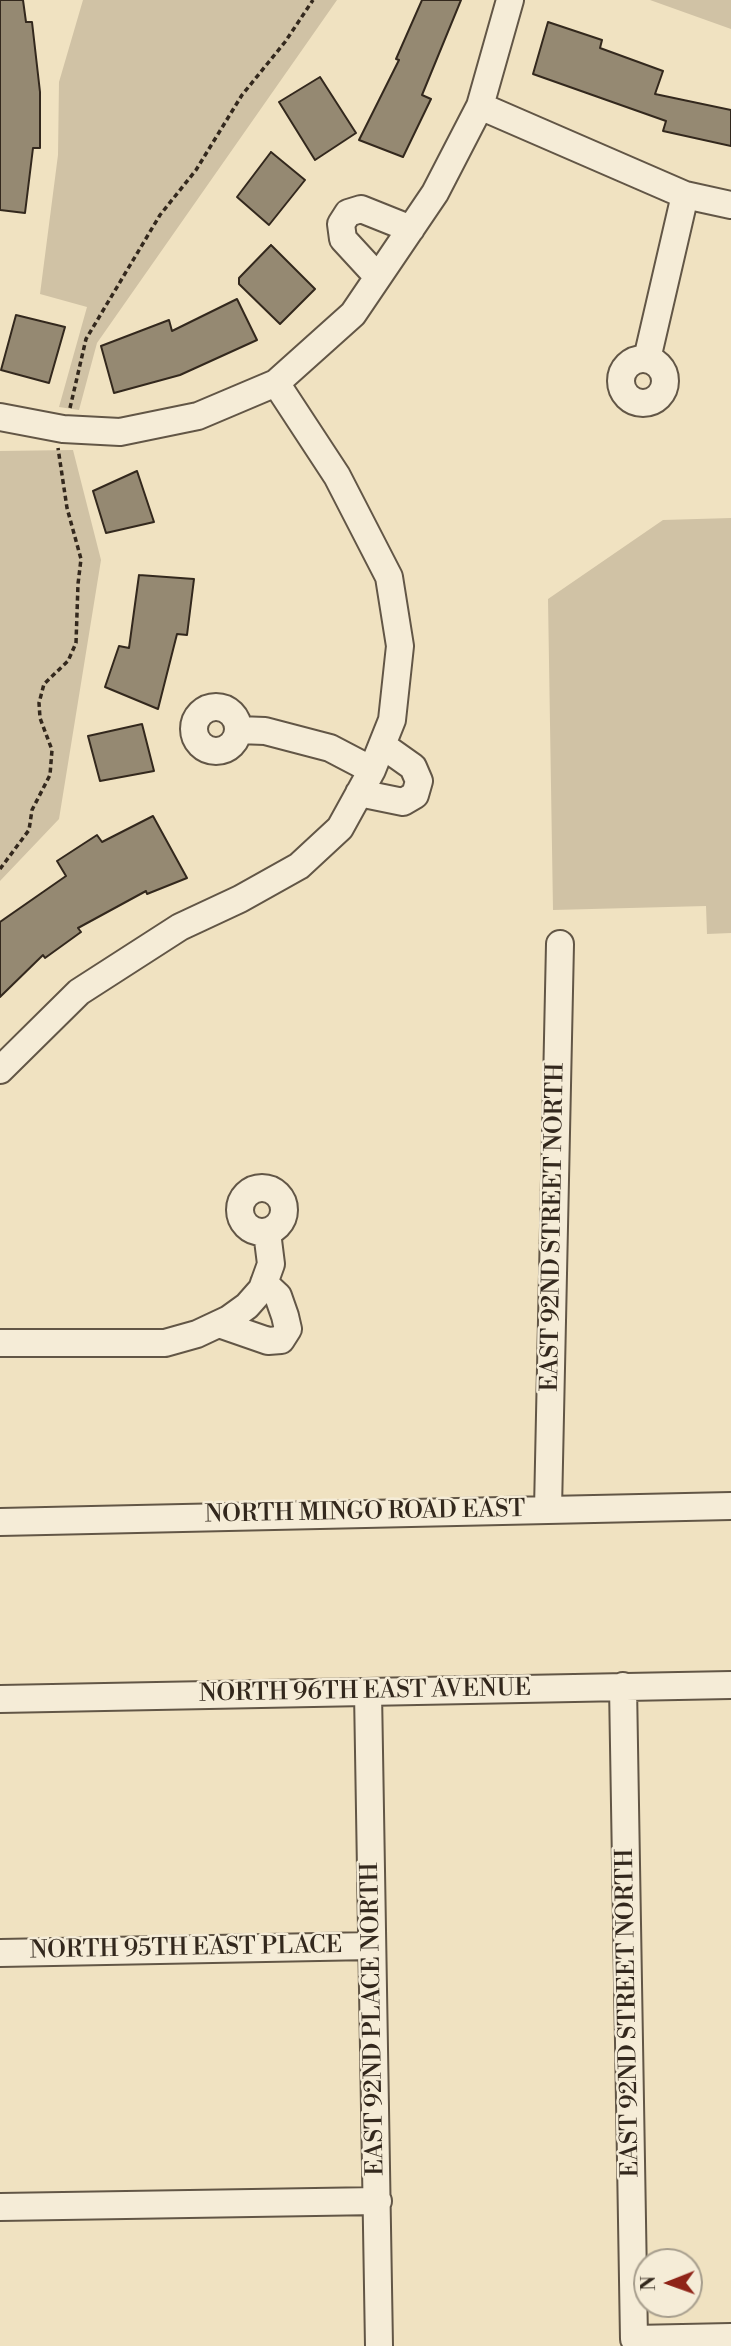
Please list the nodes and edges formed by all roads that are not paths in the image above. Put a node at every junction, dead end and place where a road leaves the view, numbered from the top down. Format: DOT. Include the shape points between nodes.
graph roads {
  1 [pos="510,0"];
  2 [pos="480,106"];
  3 [pos="685,195"];
  4 [pos="731,205"];
  5 [pos="411,229"];
  6 [pos="378,277"];
  7 [pos="647,359"];
  8 [pos="276,383"];
  9 [pos="0,417"];
  10 [pos="238,730"];
  11 [pos="377,757"];
  12 [pos="359,793"];
  13 [pos="560,944"];
  14 [pos="0,1070"];
  15 [pos="267,1232"];
  16 [pos="264,1283"];
  17 [pos="219,1324"];
  18 [pos="0,1343"];
  19 [pos="731,1506"];
  20 [pos="548,1509"];
  21 [pos="0,1522"];
  22 [pos="731,1685"];
  23 [pos="623,1686"];
  24 [pos="368,1692"];
  25 [pos="0,1699"];
  26 [pos="372,1946"];
  27 [pos="0,1953"];
  28 [pos="378,2201"];
  29 [pos="0,2207"];
  30 [pos="731,2337"];
  31 [pos="379,2346"];
  1 -- 2 [label="street"];
  2 -- 3 [label="street"];
  2 -- 5 [label="street"];
  3 -- 4 [label="street"];
  3 -- 7 [label="street"];
  5 -- 6 [label="street"];
  5 -- 6 [label="street" via="361,209 348,213 341,224 343,239"];
  6 -- 8 [label="street" via="353,314"];
  8 -- 9 [label="street" via="198,415 120,432 63,429"];
  8 -- 11 [label="street" via="337,476 389,577 400,646 392,720"];
  10 -- 11 [label="street" via="265,731"];
  11 -- 12 [label="street"];
  11 -- 12 [label="street" via="413,767 419,781 415,795 402,802"];
  12 -- 14 [label="street" via="340,828 299,866 180,927 79,992"];
  13 -- 20 [label="street, EAST 92ND STREET NORTH"];
  15 -- 16 [label="street" via="271,1264"];
  16 -- 17 [label="street" via="247,1306"];
  16 -- 17 [label="street" via="278,1296 285,1316 288,1329 281,1340 268,1341"];
  17 -- 18 [label="street" via="165,1343"];
  19 -- 20 [label="street, NORTH MINGO ROAD EAST"];
  20 -- 21 [label="street, NORTH MINGO ROAD EAST"];
  22 -- 23 [label="street, NORTH 96TH EAST AVENUE"];
  23 -- 24 [label="street, NORTH 96TH EAST AVENUE"];
  23 -- 30 [label="street, EAST 92ND STREET NORTH" via="634,2339"];
  24 -- 25 [label="street, NORTH 96TH EAST AVENUE"];
  24 -- 26 [label="street, EAST 92ND PLACE NORTH"];
  26 -- 27 [label="street, NORTH 95TH EAST PLACE"];
  26 -- 28 [label="street, EAST 92ND PLACE NORTH"];
  28 -- 29 [label="street"];
  28 -- 31 [label="street, EAST 92ND PLACE NORTH"];
}
